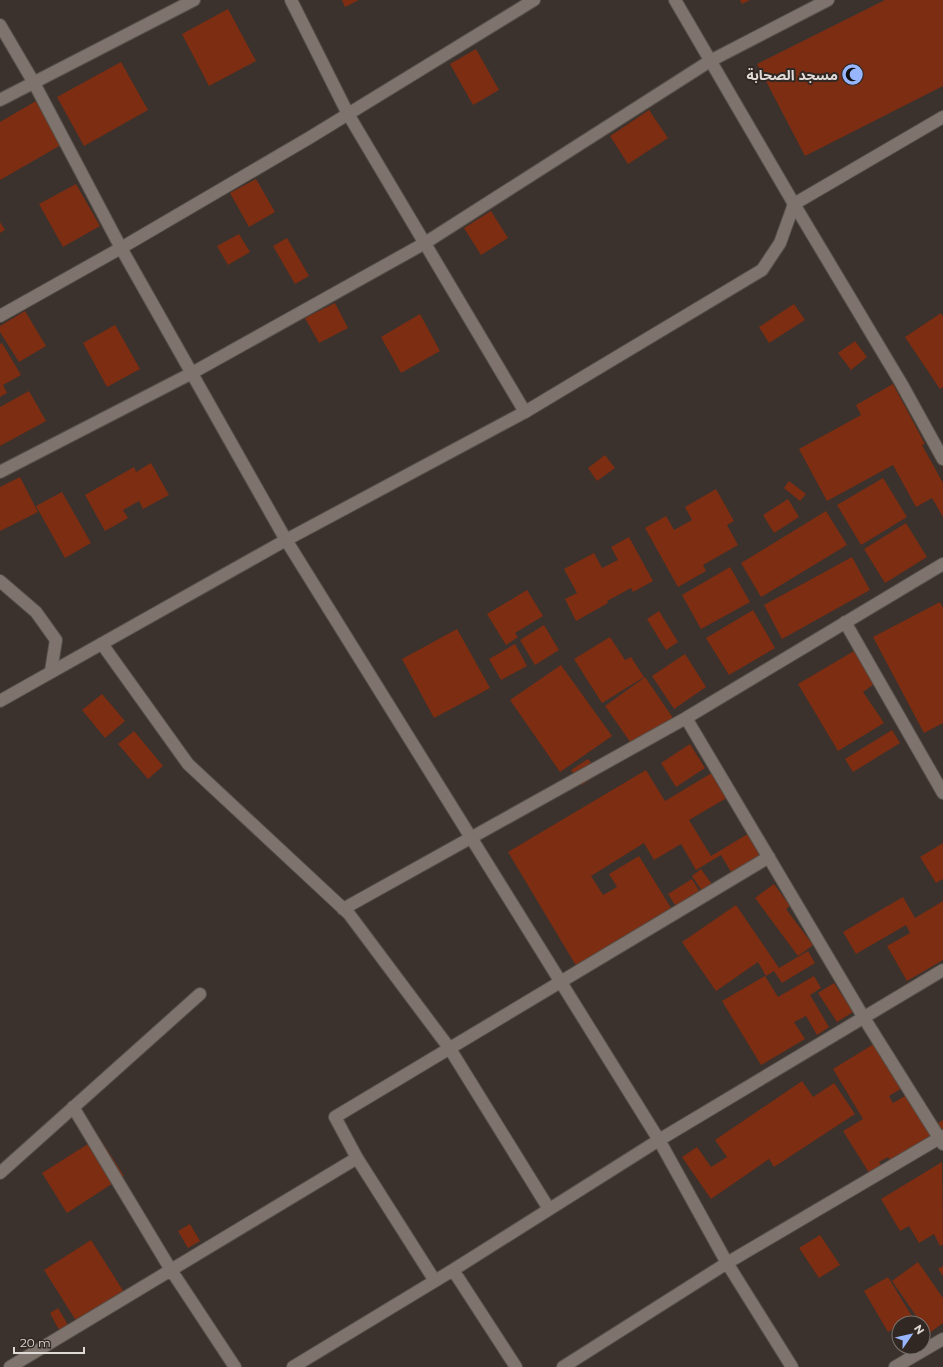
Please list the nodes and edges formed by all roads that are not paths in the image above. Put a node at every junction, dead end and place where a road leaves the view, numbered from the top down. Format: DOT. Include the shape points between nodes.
graph roads {
  1 [pos="194,0"];
  2 [pos="291,0"];
  3 [pos="534,0"];
  4 [pos="675,0"];
  5 [pos="828,0"];
  6 [pos="0,25"];
  7 [pos="710,61"];
  8 [pos="34,83"];
  9 [pos="0,100"];
  10 [pos="348,114"];
  11 [pos="943,117"];
  12 [pos="794,204"];
  13 [pos="425,243"];
  14 [pos="121,248"];
  15 [pos="0,316"];
  16 [pos="192,373"];
  17 [pos="525,412"];
  18 [pos="943,459"];
  19 [pos="0,472"];
  20 [pos="286,540"];
  21 [pos="943,564"];
  22 [pos="0,580"];
  23 [pos="845,622"];
  24 [pos="102,644"];
  25 [pos="51,671"];
  26 [pos="0,701"];
  27 [pos="686,718"];
  28 [pos="943,793"];
  29 [pos="471,837"];
  30 [pos="769,857"];
  31 [pos="343,909"];
  32 [pos="943,970"];
  33 [pos="560,981"];
  34 [pos="200,994"];
  35 [pos="864,1018"];
  36 [pos="450,1049"];
  37 [pos="73,1107"];
  38 [pos="659,1140"];
  39 [pos="942,1140"];
  40 [pos="357,1158"];
  41 [pos="0,1173"];
  42 [pos="549,1209"];
  43 [pos="727,1263"];
  44 [pos="171,1270"];
  45 [pos="453,1270"];
  46 [pos="435,1281"];
  47 [pos="943,1339"];
  48 [pos="10,1367"];
  49 [pos="235,1367"];
  50 [pos="293,1367"];
  51 [pos="516,1367"];
  52 [pos="563,1367"];
  53 [pos="792,1367"];
  54 [pos="895,1367"];
  1 -- 8 [label="street"];
  2 -- 10 [label="street"];
  3 -- 10 [label="street"];
  4 -- 7 [label="street"];
  5 -- 7 [label="street"];
  6 -- 8 [label="street"];
  7 -- 12 [label="street"];
  7 -- 13 [label="street"];
  8 -- 9 [label="street"];
  8 -- 14 [label="street"];
  10 -- 13 [label="street"];
  10 -- 14 [label="street"];
  11 -- 12 [label="street"];
  12 -- 17 [label="street" via="780,243 762,270"];
  12 -- 18 [label="street" via="901,383"];
  13 -- 16 [label="street"];
  13 -- 17 [label="street"];
  14 -- 15 [label="street"];
  14 -- 16 [label="street"];
  16 -- 19 [label="street"];
  16 -- 20 [label="street"];
  17 -- 20 [label="street"];
  20 -- 24 [label="street"];
  20 -- 29 [label="street"];
  21 -- 23 [label="street"];
  22 -- 25 [label="street" via="36,612 56,640"];
  23 -- 27 [label="street"];
  23 -- 28 [label="street"];
  24 -- 25 [label="street"];
  24 -- 31 [label="street" via="188,764"];
  25 -- 26 [label="street"];
  27 -- 29 [label="street"];
  27 -- 30 [label="street"];
  29 -- 31 [label="street"];
  29 -- 33 [label="street"];
  30 -- 33 [label="street"];
  30 -- 35 [label="street"];
  31 -- 36 [label="street"];
  32 -- 35 [label="street"];
  33 -- 36 [label="street"];
  33 -- 38 [label="street"];
  34 -- 37 [label="street"];
  35 -- 38 [label="street"];
  35 -- 39 [label="street"];
  36 -- 40 [label="street" via="335,1117"];
  36 -- 42 [label="street"];
  37 -- 41 [label="street"];
  37 -- 44 [label="street"];
  38 -- 42 [label="street"];
  38 -- 43 [label="street"];
  39 -- 43 [label="street"];
  40 -- 44 [label="street"];
  40 -- 46 [label="street"];
  42 -- 45 [label="street"];
  43 -- 52 [label="street"];
  43 -- 53 [label="street"];
  44 -- 48 [label="street"];
  44 -- 49 [label="street"];
  45 -- 46 [label="street"];
  45 -- 51 [label="street"];
  46 -- 50 [label="street"];
  47 -- 54 [label="street"];
}
